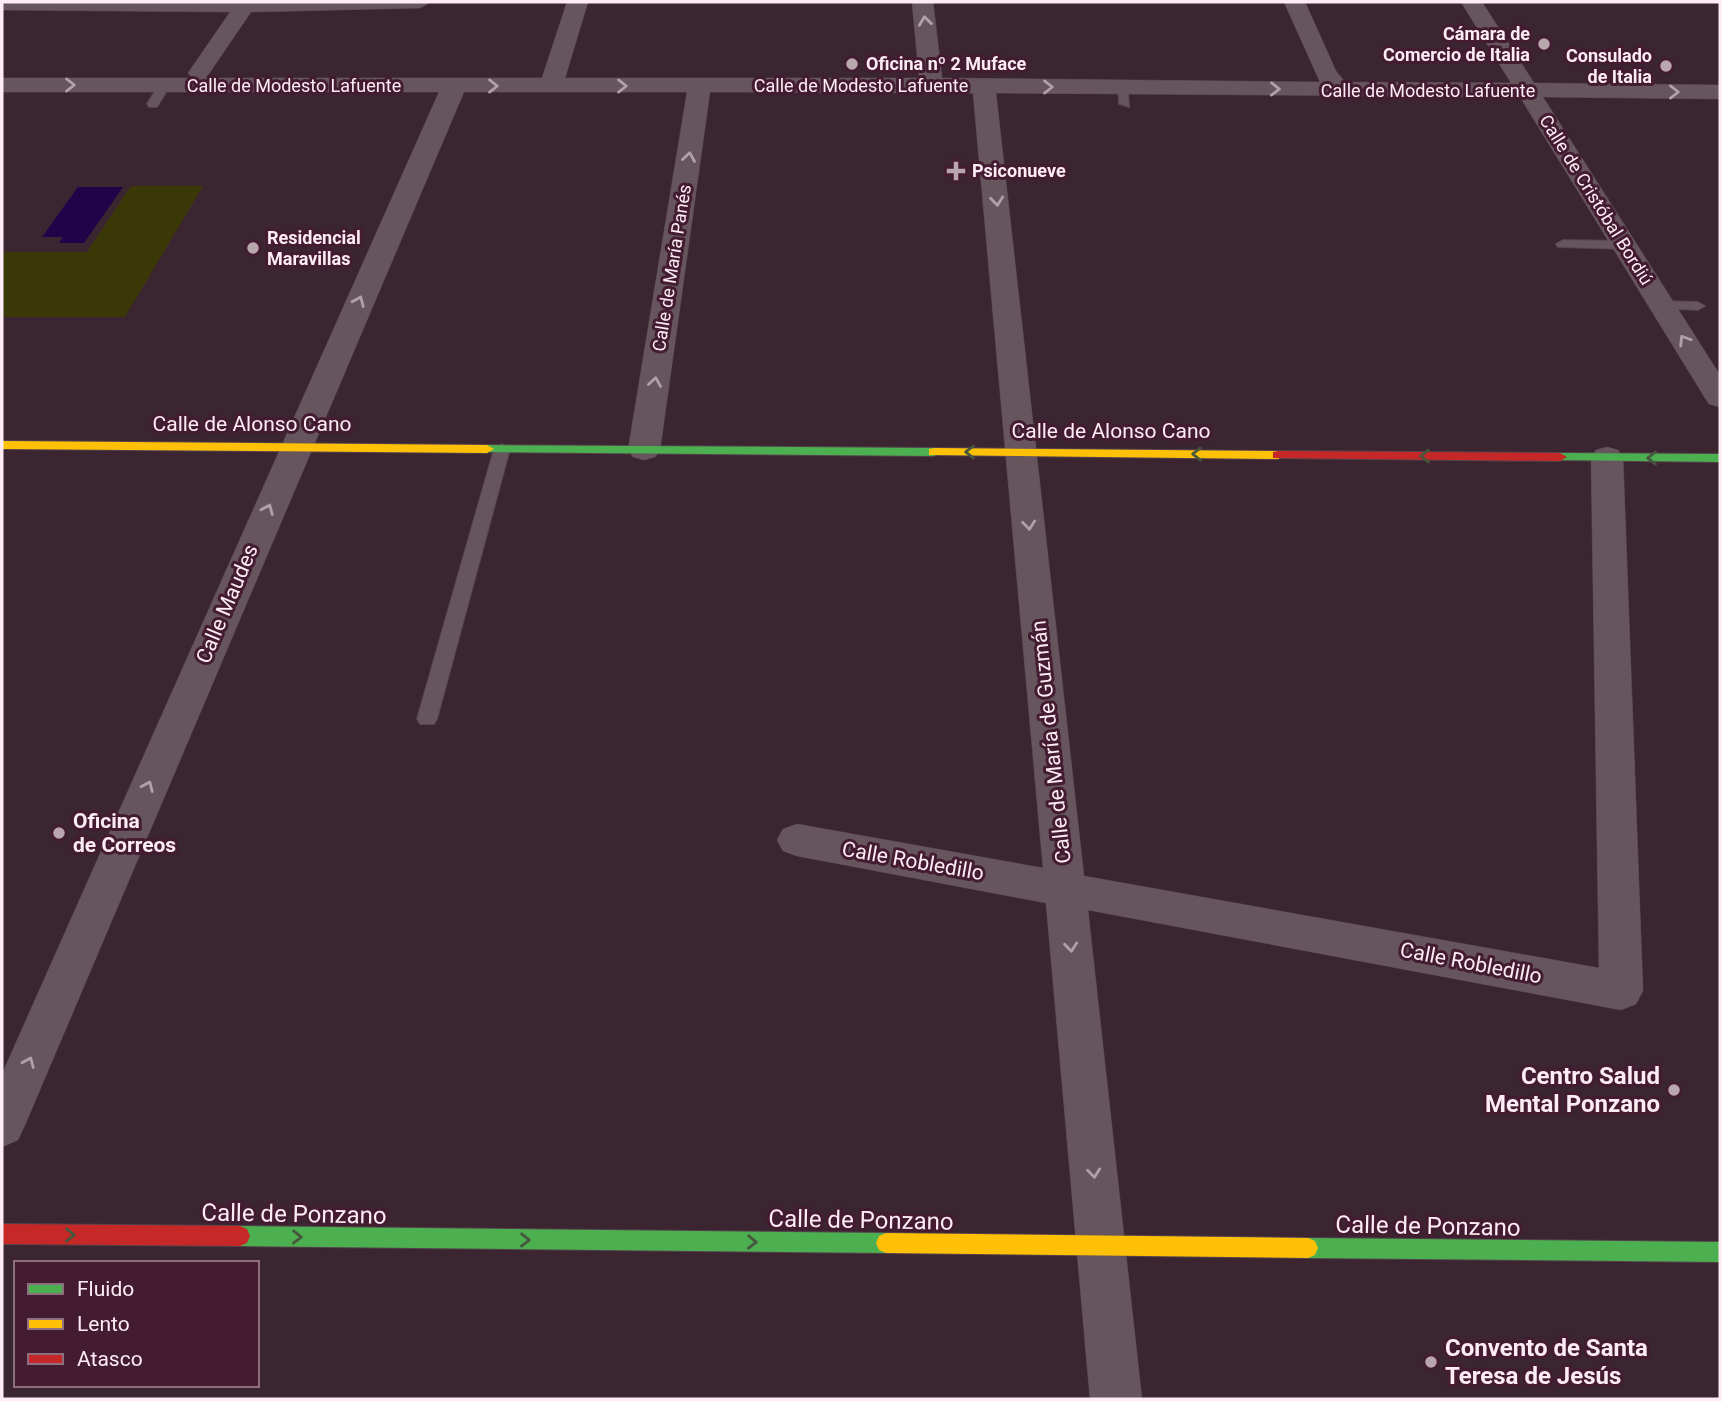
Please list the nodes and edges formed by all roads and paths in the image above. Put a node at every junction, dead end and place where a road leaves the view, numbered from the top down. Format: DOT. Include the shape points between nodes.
graph roads {
  1 [pos="420,2"];
  2 [pos="576,2"];
  3 [pos="923,2"];
  4 [pos="1294,2"];
  5 [pos="1472,2"];
  6 [pos="2,4"];
  7 [pos="245,6"];
  8 [pos="200,73"];
  9 [pos="2,85"];
  10 [pos="923,85"];
  11 [pos="457,86"];
  12 [pos="554,86"];
  13 [pos="699,86"];
  14 [pos="980,87"];
  15 [pos="1340,91"];
  16 [pos="1527,91"];
  17 [pos="1720,92"];
  18 [pos="1563,244"];
  19 [pos="1624,245"];
  20 [pos="1662,305"];
  21 [pos="1698,306"];
  22 [pos="1720,398"];
  23 [pos="2,445"];
  24 [pos="295,447"];
  25 [pos="502,449"];
  26 [pos="644,450"];
  27 [pos="1022,453"];
  28 [pos="1607,457"];
  29 [pos="1720,458"];
  30 [pos="427,719"];
  31 [pos="797,840"];
  32 [pos="1065,887"];
  33 [pos="2,1125"];
  34 [pos="2,1234"];
  35 [pos="1101,1245"];
  36 [pos="1720,1252"];
  37 [pos="1116,1399"];
  1 -- 7 [label="street"];
  2 -- 12 [label="street"];
  10 -- 3 [label="street, one-way" via="931,77"];
  4 -- 15 [label="street" via="1325,73"];
  5 -- 16 [label="street, Calle de Cristóbal Bordiú"];
  6 -- 7 [label="street"];
  7 -- 8 [label="street"];
  9 -- 11 [label="street, Calle de Modesto Lafuente, one-way" via="159,95"];
  10 -- 13 [label="street, Calle de Modesto Lafuente"];
  10 -- 14 [label="street, Calle de Modesto Lafuente"];
  11 -- 12 [label="street, Calle de Modesto Lafuente, one-way"];
  24 -- 11 [label="street, Calle Maudes, one-way"];
  12 -- 13 [label="street, Calle de Modesto Lafuente, one-way"];
  26 -- 13 [label="street, Calle de María Panés, one-way"];
  14 -- 15 [label="street, Calle de Modesto Lafuente, one-way" via="1124,96"];
  14 -- 27 [label="street, Calle de María de Guzmán, one-way" via="988,107"];
  15 -- 16 [label="street, Calle de Modesto Lafuente"];
  16 -- 17 [label="street, Calle de Modesto Lafuente, one-way"];
  16 -- 19 [label="street, Calle de Cristóbal Bordiú"];
  18 -- 19 [label="lane"];
  19 -- 20 [label="street, Calle de Cristóbal Bordiú"];
  20 -- 21 [label="lane"];
  22 -- 20 [label="street, Calle de Cristóbal Bordiú, one-way"];
  23 -- 24 [label="street, Calle de Alonso Cano"];
  24 -- 25 [label="street, Calle de Alonso Cano"];
  33 -- 24 [label="street, Calle Maudes, one-way"];
  25 -- 26 [label="street, Calle de Alonso Cano"];
  25 -- 30 [label="lane"];
  27 -- 26 [label="street, Calle de Alonso Cano, one-way"];
  28 -- 27 [label="street, Calle de Alonso Cano, one-way"];
  27 -- 32 [label="street, Calle de María de Guzmán, one-way"];
  29 -- 28 [label="street, Calle de Alonso Cano, one-way"];
  28 -- 32 [label="street, Calle Robledillo" via="1620,991"];
  31 -- 32 [label="street, Calle Robledillo"];
  32 -- 35 [label="street, Calle de María de Guzmán, one-way"];
  34 -- 35 [label="street, Calle de Ponzano, one-way"];
  35 -- 36 [label="street, Calle de Ponzano"];
  35 -- 37 [label="street, Calle de María de Guzmán"];
}
